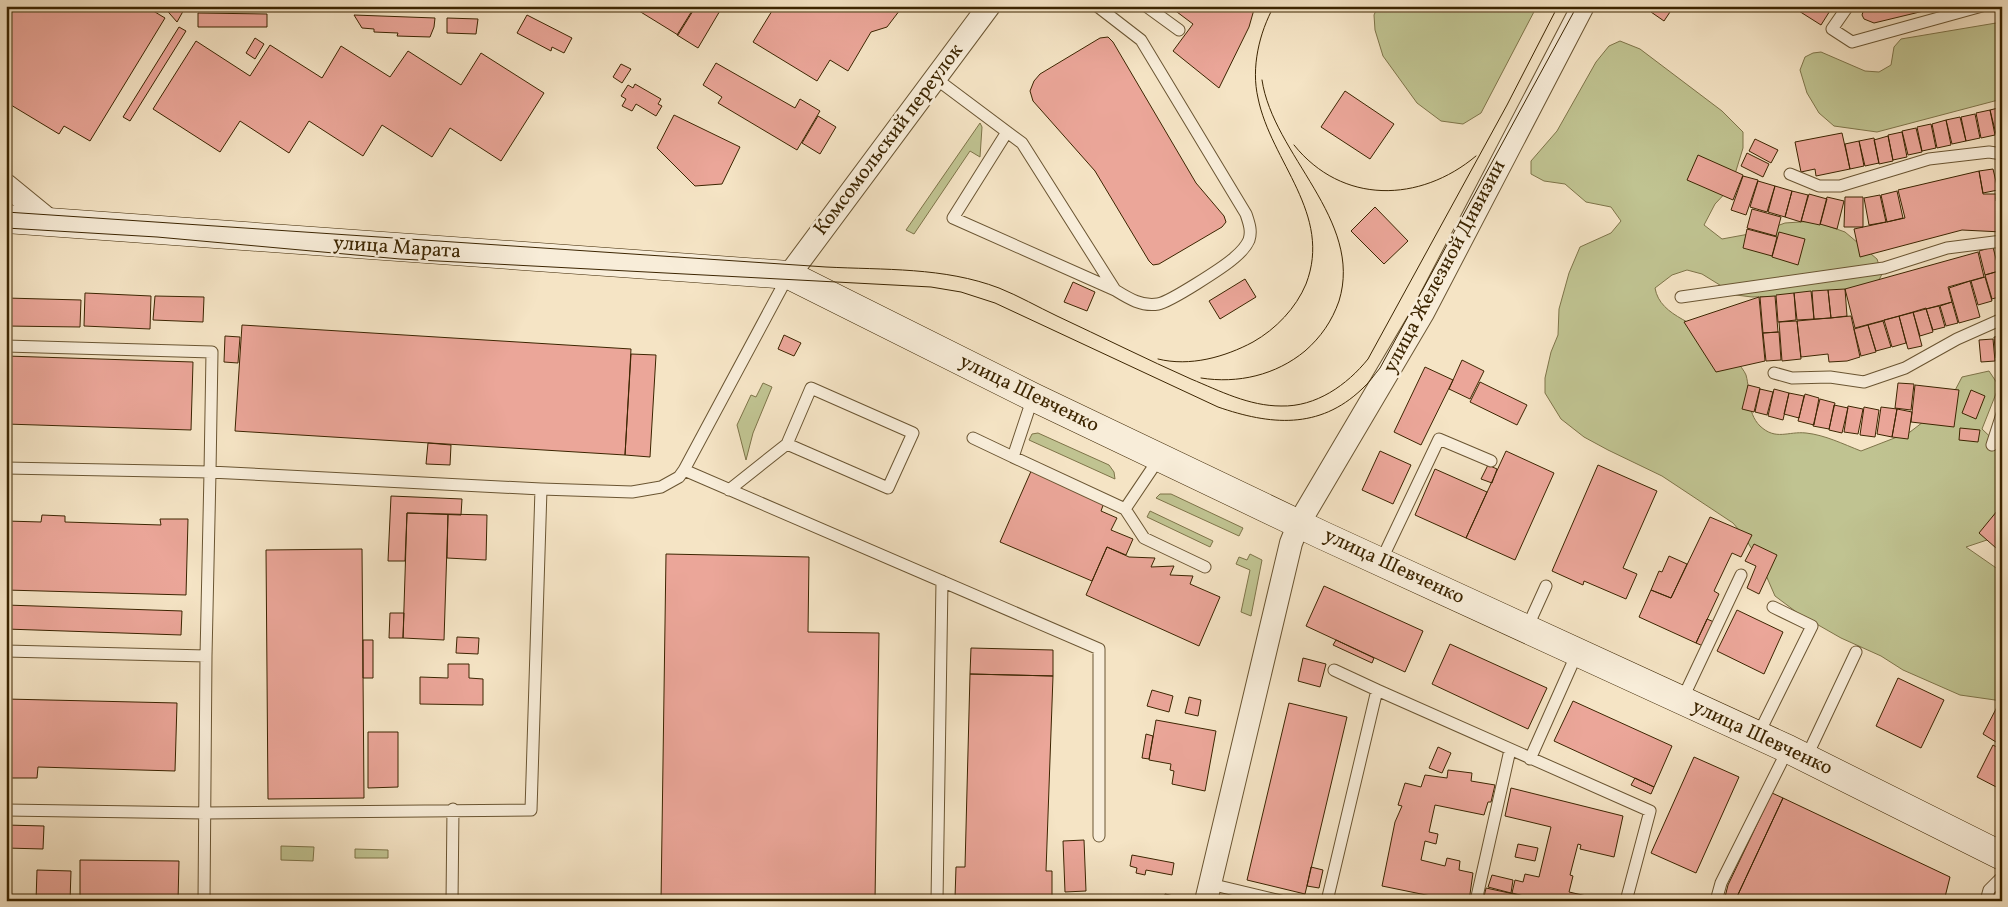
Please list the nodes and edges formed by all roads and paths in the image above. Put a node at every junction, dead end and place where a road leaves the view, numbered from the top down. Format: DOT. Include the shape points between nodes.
graph roads {
  1 [pos="989,6"];
  2 [pos="1097,6"];
  3 [pos="1146,6"];
  4 [pos="1583,6"];
  5 [pos="1848,6"];
  6 [pos="1982,6"];
  7 [pos="1178,30"];
  8 [pos="936,78"];
  9 [pos="1007,132"];
  10 [pos="2002,154"];
  11 [pos="1790,174"];
  12 [pos="6,185"];
  13 [pos="6,218"];
  14 [pos="50,221"];
  15 [pos="2002,241"];
  16 [pos="789,274"];
  17 [pos="1115,290"];
  18 [pos="1681,298"];
  19 [pos="2002,319"];
  20 [pos="6,346"];
  21 [pos="1774,373"];
  22 [pos="1032,397"];
  23 [pos="2002,414"];
  24 [pos="973,438"];
  25 [pos="787,444"];
  26 [pos="1992,445"];
  27 [pos="1014,457"];
  28 [pos="1161,457"];
  29 [pos="1491,461"];
  30 [pos="6,468"];
  31 [pos="684,470"];
  32 [pos="210,472"];
  33 [pos="540,489"];
  34 [pos="729,490"];
  35 [pos="1125,509"];
  36 [pos="1299,524"];
  37 [pos="1381,562"];
  38 [pos="1205,567"];
  39 [pos="1741,576"];
  40 [pos="942,581"];
  41 [pos="1546,586"];
  42 [pos="1773,607"];
  43 [pos="1527,628"];
  44 [pos="6,650"];
  45 [pos="1578,651"];
  46 [pos="1856,652"];
  47 [pos="206,656"];
  48 [pos="1334,670"];
  49 [pos="1377,690"];
  50 [pos="1682,700"];
  51 [pos="1758,735"];
  52 [pos="1510,750"];
  53 [pos="1797,753"];
  54 [pos="1530,759"];
  55 [pos="453,809"];
  56 [pos="6,810"];
  57 [pos="205,813"];
  58 [pos="1099,836"];
  59 [pos="2002,856"];
  60 [pos="2002,877"];
  61 [pos="1208,892"];
  62 [pos="204,901"];
  63 [pos="452,901"];
  64 [pos="937,901"];
  65 [pos="1281,901"];
  66 [pos="1327,901"];
  67 [pos="1476,901"];
  68 [pos="1626,901"];
  69 [pos="1716,901"];
  70 [pos="1986,901"];
  1 -- 8 [label="street, Комсомольский переулок"];
  2 -- 17 [label="lane" via="1141,40 1246,214 1250,228 1248,241 1241,252 1171,299 1158,304 1143,304"];
  3 -- 7 [label="lane"];
  4 -- 36 [label="street, улица Железной Дивизии" via="1423,312"];
  5 -- 6 [label="lane" via="1832,29 1852,42"];
  8 -- 9 [label="lane"];
  8 -- 16 [label="street, Комсомольский переулок"];
  9 -- 17 [label="lane" via="1022,143"];
  9 -- 17 [label="lane" via="953,218"];
  10 -- 11 [label="lane" via="1989,152 1929,160 1840,186 1819,186"];
  12 -- 14 [label="street"];
  13 -- 14 [label="street, улица Марата"];
  14 -- 16 [label="street, улица Марата"];
  15 -- 18 [label="lane" via="1947,248 1884,268"];
  16 -- 22 [label="street, улица Шевченко"];
  16 -- 31 [label="lane"];
  19 -- 21 [label="lane" via="1906,368 1864,382 1792,378"];
  20 -- 32 [label="lane" via="212,352"];
  22 -- 27 [label="lane"];
  22 -- 28 [label="street, улица Шевченко"];
  23 -- 26 [label="lane"];
  24 -- 27 [label="lane"];
  25 -- 25 [label="lane" via="811,388 913,433 888,488"];
  25 -- 34 [label="lane"];
  27 -- 35 [label="lane"];
  28 -- 35 [label="lane"];
  28 -- 36 [label="street, улица Шевченко"];
  29 -- 37 [label="lane" via="1439,438"];
  30 -- 32 [label="lane"];
  31 -- 33 [label="lane" via="670,483 647,490"];
  31 -- 34 [label="lane"];
  32 -- 33 [label="lane"];
  32 -- 47 [label="lane"];
  33 -- 55 [label="lane" via="531,810"];
  34 -- 40 [label="lane"];
  35 -- 38 [label="lane" via="1144,538"];
  36 -- 37 [label="street, улица Шевченко"];
  36 -- 61 [label="street, улица Железной Дивизии" via="1291,543"];
  37 -- 43 [label="street, улица Шевченко"];
  39 -- 50 [label="lane"];
  40 -- 58 [label="lane" via="1099,648"];
  40 -- 64 [label="lane"];
  41 -- 43 [label="lane"];
  42 -- 51 [label="lane" via="1812,626"];
  43 -- 45 [label="street, улица Шевченко"];
  44 -- 47 [label="lane"];
  45 -- 50 [label="street, улица Шевченко"];
  45 -- 54 [label="lane"];
  46 -- 53 [label="lane"];
  47 -- 57 [label="lane"];
  48 -- 49 [label="lane"];
  49 -- 52 [label="lane"];
  49 -- 66 [label="lane"];
  50 -- 51 [label="street, улица Шевченко"];
  51 -- 53 [label="street, улица Шевченко"];
  52 -- 54 [label="lane"];
  52 -- 67 [label="lane"];
  53 -- 59 [label="street, улица Шевченко"];
  53 -- 69 [label="lane" via="1721,883"];
  54 -- 68 [label="lane" via="1650,811"];
  55 -- 57 [label="lane"];
  55 -- 63 [label="lane"];
  56 -- 57 [label="lane"];
  57 -- 62 [label="lane"];
  60 -- 70 [label="lane" via="1989,890"];
  61 -- 65 [label="lane"];
}
